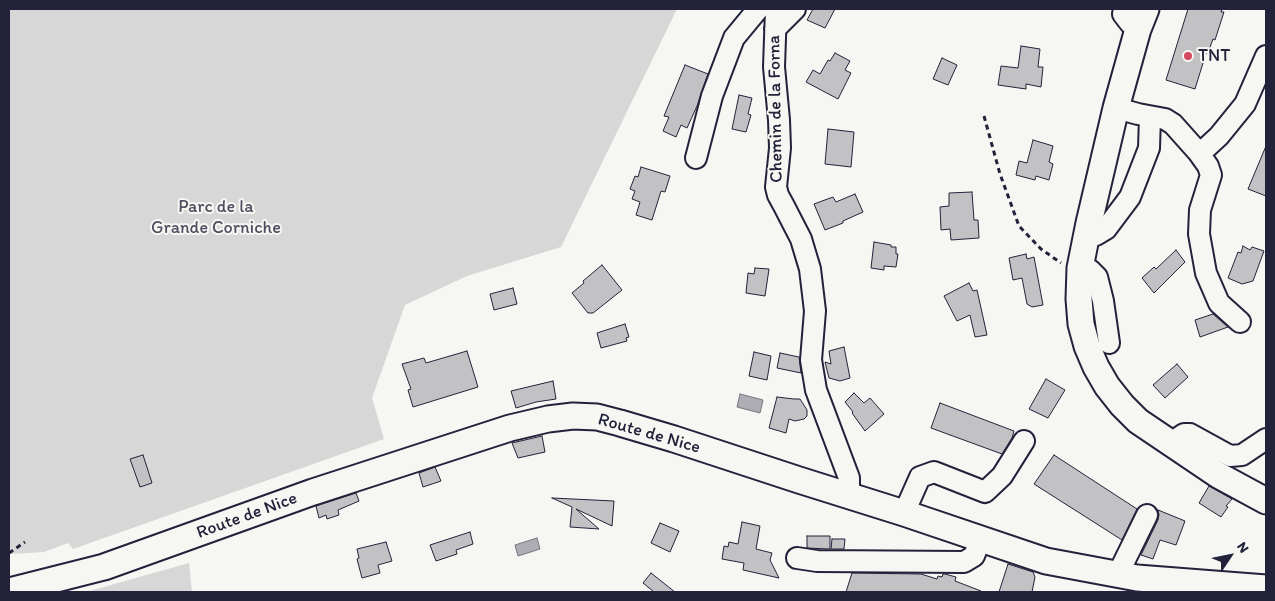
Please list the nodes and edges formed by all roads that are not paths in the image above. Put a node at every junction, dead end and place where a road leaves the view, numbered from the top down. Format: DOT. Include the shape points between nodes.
graph roads {
  1 [pos="758,9"];
  2 [pos="776,9"];
  3 [pos="795,9"];
  4 [pos="1124,9"];
  5 [pos="1142,19"];
  6 [pos="776,29"];
  7 [pos="1266,56"];
  8 [pos="1116,108"];
  9 [pos="1150,117"];
  10 [pos="1198,152"];
  11 [pos="696,158"];
  12 [pos="1086,236"];
  13 [pos="1080,268"];
  14 [pos="1240,322"];
  15 [pos="1109,342"];
  16 [pos="1266,440"];
  17 [pos="1024,441"];
  18 [pos="1172,444"];
  19 [pos="846,495"];
  20 [pos="1266,501"];
  21 [pos="904,513"];
  22 [pos="1147,515"];
  23 [pos="981,538"];
  24 [pos="797,558"];
  25 [pos="1118,574"];
  26 [pos="1266,588"];
  27 [pos="9,591"];
  1 -- 11 [label="street" via="734,38 712,96"];
  2 -- 6 [label="street, Chemin de la Forna"];
  3 -- 6 [label="street"];
  4 -- 5 [label="street" via="1123,14 1130,23"];
  5 -- 8 [label="main road"];
  6 -- 19 [label="street, Chemin de la Forna" via="774,67 780,148 776,187 801,239 810,269 815,311 813,375 849,478"];
  7 -- 10 [label="street" via="1245,104 1219,136"];
  8 -- 9 [label="street"];
  8 -- 12 [label="main road"];
  9 -- 10 [label="street" via="1173,124"];
  9 -- 12 [label="street" via="1149,148 1130,197 1106,229 1096,236"];
  10 -- 14 [label="street" via="1211,175 1200,210 1199,234 1206,274 1219,303"];
  12 -- 13 [label="main road"];
  13 -- 15 [label="street" via="1090,270 1097,277"];
  13 -- 18 [label="main road" via="1081,324 1096,367 1122,405 1138,421"];
  16 -- 18 [label="street" via="1242,456 1230,456 1190,434 1184,434"];
  17 -- 21 [label="street" via="1002,476 985,492 934,472 920,477"];
  18 -- 20 [label="main road" via="1218,475"];
  19 -- 21 [label="main road, Route de Nice"];
  19 -- 27 [label="main road, Route de Nice" via="620,423 597,417 573,416 510,428 313,492 104,567"];
  21 -- 23 [label="main road, Route de Nice"];
  22 -- 25 [label="street"];
  23 -- 24 [label="street" via="974,556 964,562 817,561"];
  23 -- 25 [label="main road, Route de Nice" via="1046,561"];
  25 -- 26 [label="main road, Route de Nice"];
}
